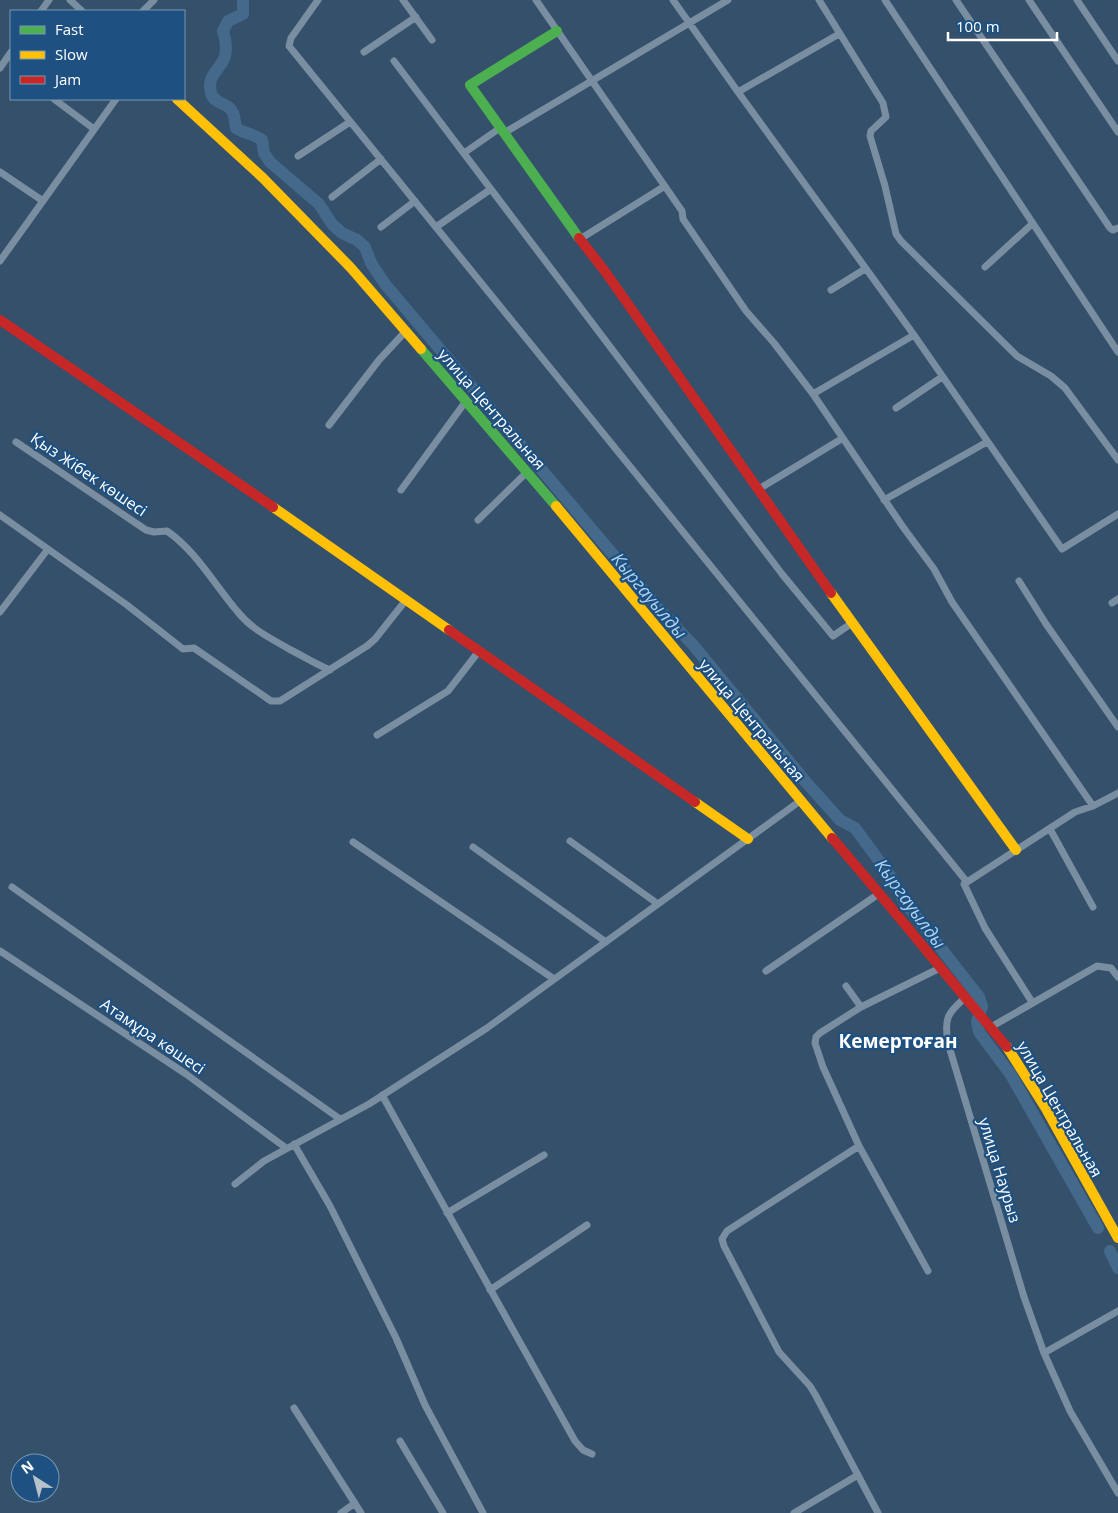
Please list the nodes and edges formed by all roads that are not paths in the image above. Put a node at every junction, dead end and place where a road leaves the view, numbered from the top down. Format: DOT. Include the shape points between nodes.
graph roads {
  1 [pos="70,0"];
  2 [pos="154,0"];
  3 [pos="318,0"];
  4 [pos="404,0"];
  5 [pos="536,0"];
  6 [pos="673,0"];
  7 [pos="728,0"];
  8 [pos="819,0"];
  9 [pos="886,0"];
  10 [pos="956,0"];
  11 [pos="1028,0"];
  12 [pos="1077,0"];
  13 [pos="81,10"];
  14 [pos="144,10"];
  15 [pos="416,17"];
  16 [pos="690,24"];
  17 [pos="557,30"];
  18 [pos="839,34"];
  19 [pos="432,40"];
  20 [pos="364,52"];
  21 [pos="10,53"];
  22 [pos="394,61"];
  23 [pos="1118,61"];
  24 [pos="2,65"];
  25 [pos="593,81"];
  26 [pos="738,92"];
  27 [pos="55,100"];
  28 [pos="115,100"];
  29 [pos="178,100"];
  30 [pos="350,122"];
  31 [pos="94,129"];
  32 [pos="502,131"];
  33 [pos="1118,132"];
  34 [pos="464,153"];
  35 [pos="298,156"];
  36 [pos="380,159"];
  37 [pos="0,172"];
  38 [pos="665,186"];
  39 [pos="491,189"];
  40 [pos="332,197"];
  41 [pos="43,201"];
  42 [pos="415,201"];
  43 [pos="1032,224"];
  44 [pos="381,227"];
  45 [pos="436,227"];
  46 [pos="1118,228"];
  47 [pos="580,239"];
  48 [pos="0,261"];
  49 [pos="985,267"];
  50 [pos="866,269"];
  51 [pos="831,290"];
  52 [pos="0,320"];
  53 [pos="405,332"];
  54 [pos="914,335"];
  55 [pos="1118,352"];
  56 [pos="942,377"];
  57 [pos="813,394"];
  58 [pos="466,401"];
  59 [pos="896,408"];
  60 [pos="329,424"];
  61 [pos="843,438"];
  62 [pos="16,442"];
  63 [pos="987,442"];
  64 [pos="1118,460"];
  65 [pos="527,472"];
  66 [pos="759,489"];
  67 [pos="401,490"];
  68 [pos="884,500"];
  69 [pos="1118,514"];
  70 [pos="0,515"];
  71 [pos="478,520"];
  72 [pos="48,549"];
  73 [pos="1019,581"];
  74 [pos="406,600"];
  75 [pos="0,612"];
  76 [pos="852,623"];
  77 [pos="479,651"];
  78 [pos="330,670"];
  79 [pos="1118,727"];
  80 [pos="377,735"];
  81 [pos="1118,793"];
  82 [pos="800,801"];
  83 [pos="1093,806"];
  84 [pos="1050,828"];
  85 [pos="748,839"];
  86 [pos="353,842"];
  87 [pos="570,842"];
  88 [pos="474,847"];
  89 [pos="1016,850"];
  90 [pos="967,882"];
  91 [pos="12,887"];
  92 [pos="880,893"];
  93 [pos="658,904"];
  94 [pos="1093,907"];
  95 [pos="606,942"];
  96 [pos="0,951"];
  97 [pos="940,968"];
  98 [pos="766,972"];
  99 [pos="1118,977"];
  100 [pos="554,979"];
  101 [pos="846,986"];
  102 [pos="968,1002"];
  103 [pos="1032,1002"];
  104 [pos="861,1007"];
  105 [pos="988,1024"];
  106 [pos="382,1095"];
  107 [pos="340,1119"];
  108 [pos="294,1144"];
  109 [pos="859,1146"];
  110 [pos="286,1148"];
  111 [pos="544,1154"];
  112 [pos="235,1184"];
  113 [pos="447,1212"];
  114 [pos="587,1225"];
  115 [pos="1118,1238"];
  116 [pos="928,1271"];
  117 [pos="490,1290"];
  118 [pos="1118,1311"];
  119 [pos="1044,1353"];
  120 [pos="294,1408"];
  121 [pos="400,1442"];
  122 [pos="592,1454"];
  123 [pos="858,1475"];
  124 [pos="1118,1493"];
  125 [pos="355,1503"];
  126 [pos="342,1513"];
  127 [pos="362,1513"];
  128 [pos="443,1513"];
  129 [pos="483,1513"];
  130 [pos="794,1513"];
  131 [pos="878,1513"];
  1 -- 13 [label="street"];
  2 -- 14 [label="street"];
  3 -- 30 [label="street" via="291,38 289,46"];
  4 -- 15 [label="street"];
  5 -- 17 [label="street"];
  6 -- 16 [label="street"];
  7 -- 16 [label="street"];
  8 -- 18 [label="street"];
  9 -- 43 [label="street"];
  10 -- 46 [label="street" via="1110,228"];
  11 -- 33 [label="street"];
  12 -- 23 [label="street"];
  15 -- 19 [label="street"];
  15 -- 20 [label="street"];
  16 -- 25 [label="street"];
  16 -- 26 [label="street"];
  17 -- 25 [label="street"];
  17 -- 32 [label="street" via="470,85"];
  18 -- 26 [label="street"];
  18 -- 64 [label="street" via="886,111 886,117 870,136 896,234 901,242 1017,356 1065,388"];
  21 -- 24 [label="street"];
  22 -- 34 [label="street"];
  25 -- 32 [label="street"];
  25 -- 38 [label="street"];
  26 -- 50 [label="street"];
  27 -- 31 [label="street"];
  28 -- 31 [label="street"];
  29 -- 53 [label="street, улица Центральная" via="311,226"];
  30 -- 35 [label="street"];
  30 -- 36 [label="street"];
  31 -- 41 [label="street"];
  32 -- 34 [label="street"];
  32 -- 47 [label="street"];
  34 -- 39 [label="street"];
  36 -- 40 [label="street"];
  36 -- 42 [label="street"];
  37 -- 41 [label="street"];
  38 -- 47 [label="street"];
  38 -- 57 [label="street" via="682,211 683,219 746,311"];
  39 -- 45 [label="street"];
  39 -- 76 [label="street" via="782,574 833,636"];
  41 -- 48 [label="street"];
  42 -- 44 [label="street"];
  42 -- 45 [label="street"];
  43 -- 49 [label="street"];
  43 -- 55 [label="street"];
  45 -- 90 [label="street"];
  47 -- 66 [label="street"];
  50 -- 51 [label="street"];
  50 -- 54 [label="street"];
  52 -- 74 [label="street"];
  53 -- 58 [label="street, улица Центральная"];
  53 -- 60 [label="street"];
  54 -- 56 [label="street"];
  54 -- 57 [label="street"];
  56 -- 59 [label="street"];
  56 -- 63 [label="street"];
  57 -- 61 [label="street"];
  58 -- 65 [label="street, улица Центральная"];
  58 -- 67 [label="street"];
  61 -- 66 [label="street"];
  61 -- 68 [label="street"];
  62 -- 78 [label="street, Қыз Жібек көшесі" via="146,530 167,531 177,538 254,628"];
  63 -- 68 [label="street"];
  63 -- 69 [label="street" via="1062,549"];
  65 -- 71 [label="street"];
  65 -- 82 [label="street, улица Центральная"];
  66 -- 76 [label="street"];
  68 -- 83 [label="street"];
  70 -- 72 [label="street"];
  72 -- 75 [label="street"];
  72 -- 78 [label="street" via="183,649 194,648 271,701 280,702"];
  73 -- 79 [label="street"];
  74 -- 77 [label="street"];
  74 -- 78 [label="street" via="375,639"];
  76 -- 89 [label="street"];
  77 -- 80 [label="street" via="448,691"];
  77 -- 85 [label="street"];
  81 -- 83 [label="street"];
  82 -- 85 [label="street"];
  82 -- 92 [label="street, улица Центральная"];
  83 -- 84 [label="street"];
  84 -- 89 [label="street"];
  84 -- 94 [label="street"];
  85 -- 93 [label="street"];
  86 -- 100 [label="street"];
  87 -- 93 [label="street"];
  88 -- 95 [label="street"];
  89 -- 90 [label="street"];
  90 -- 103 [label="street" via="964,884 985,928"];
  91 -- 107 [label="street"];
  92 -- 97 [label="street, улица Центральная"];
  92 -- 98 [label="street"];
  93 -- 95 [label="street"];
  95 -- 100 [label="street"];
  96 -- 110 [label="street, Атамұра көшесі" via="186,1074"];
  97 -- 102 [label="street, улица Центральная"];
  97 -- 104 [label="street"];
  99 -- 103 [label="street" via="1111,968 1097,966"];
  100 -- 106 [label="street" via="487,1028"];
  101 -- 104 [label="street"];
  102 -- 105 [label="street, улица Центральная"];
  102 -- 119 [label="street, улица Наурыз" via="951,1010 946,1028 948,1043 1024,1297"];
  103 -- 105 [label="street"];
  104 -- 109 [label="street" via="820,1033 815,1043"];
  105 -- 115 [label="street, улица Центральная" via="1011,1051"];
  106 -- 107 [label="street"];
  106 -- 113 [label="street"];
  107 -- 108 [label="street"];
  108 -- 110 [label="street"];
  108 -- 129 [label="street" via="330,1206 396,1338 425,1405"];
  109 -- 116 [label="street"];
  109 -- 123 [label="street" via="727,1231 722,1239 779,1352 810,1386"];
  110 -- 112 [label="street"];
  111 -- 113 [label="street"];
  113 -- 117 [label="street"];
  114 -- 117 [label="street"];
  117 -- 122 [label="street" via="575,1441"];
  118 -- 119 [label="street"];
  119 -- 124 [label="street, улица Наурыз" via="1070,1411"];
  120 -- 125 [label="street"];
  121 -- 128 [label="street"];
  123 -- 130 [label="street"];
  123 -- 131 [label="street"];
  125 -- 126 [label="street"];
  125 -- 127 [label="street"];
}
